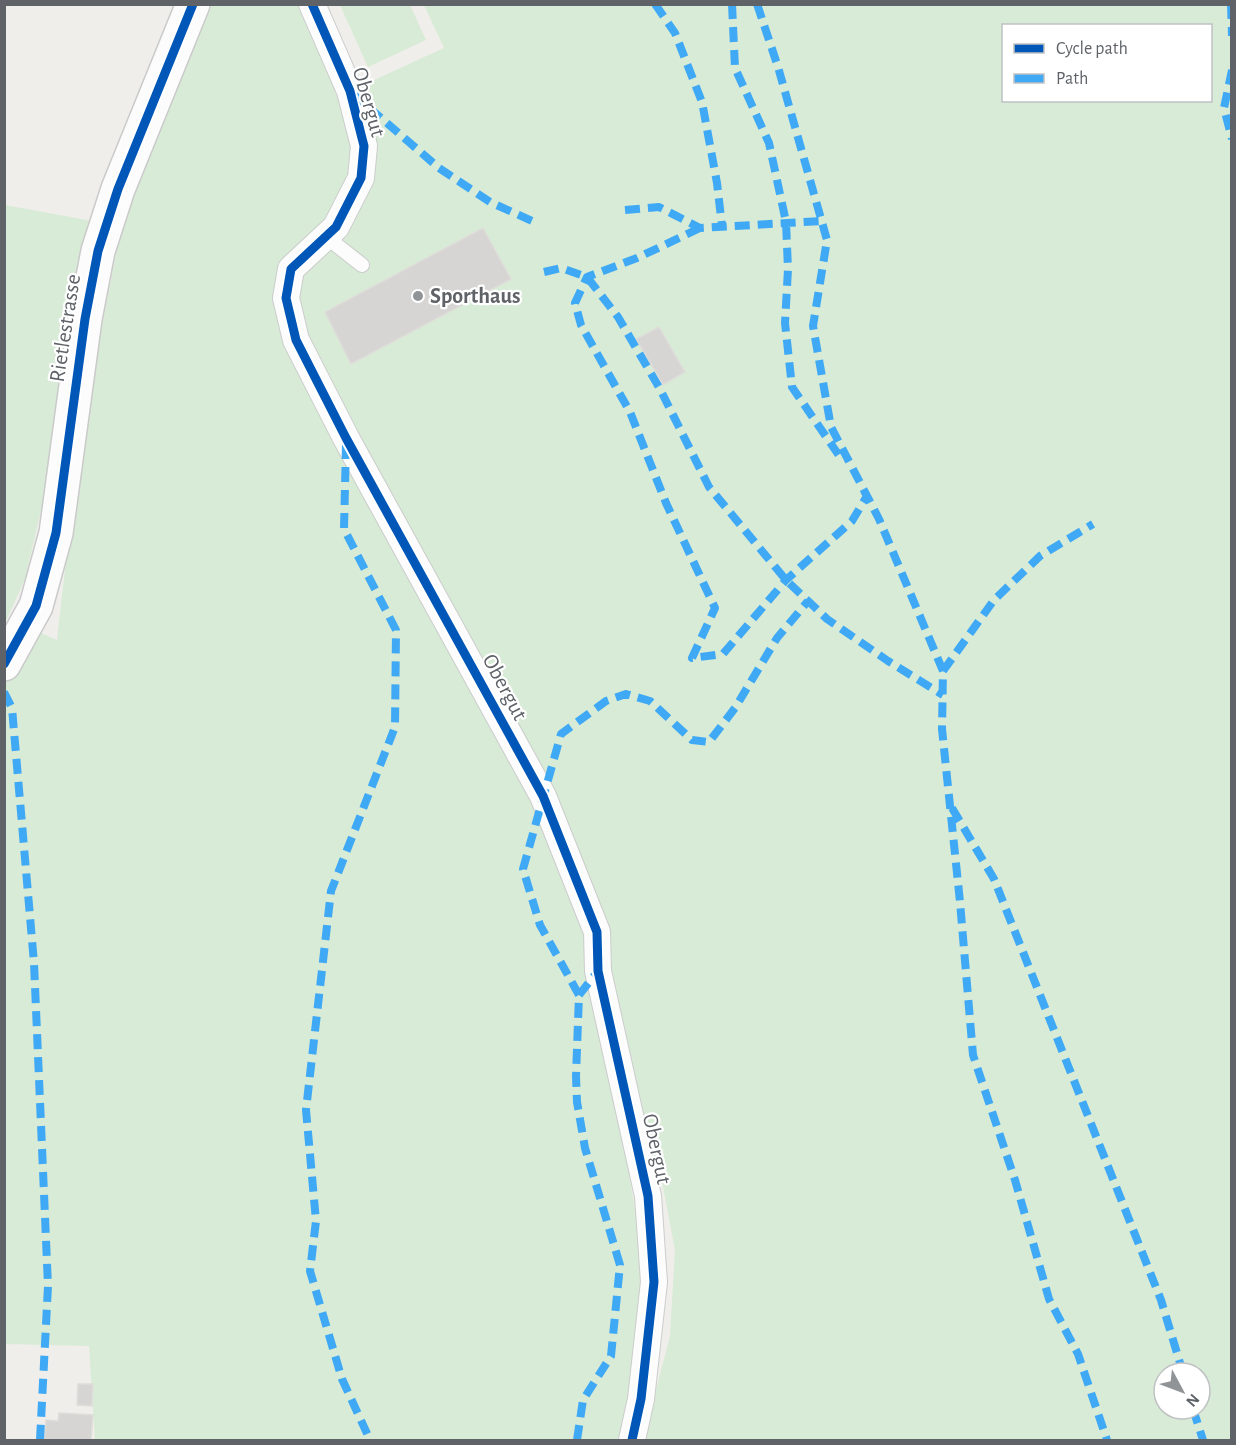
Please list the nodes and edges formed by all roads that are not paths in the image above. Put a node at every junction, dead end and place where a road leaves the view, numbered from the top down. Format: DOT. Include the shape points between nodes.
graph roads {
  1 [pos="193,4"];
  2 [pos="312,4"];
  3 [pos="325,236"];
  4 [pos="362,265"];
  5 [pos="4,664"];
  6 [pos="632,1440"];
  1 -- 5 [label="street, Rietlestrasse" via="118,189 98,251 56,533 36,606"];
  2 -- 3 [label="street, Obergut" via="350,91 364,146 361,178 336,227"];
  3 -- 4 [label="lane"];
  3 -- 6 [label="street, Obergut" via="291,269 286,298 296,340 543,796 597,932 598,970 648,1196 654,1282 641,1399"];
}
